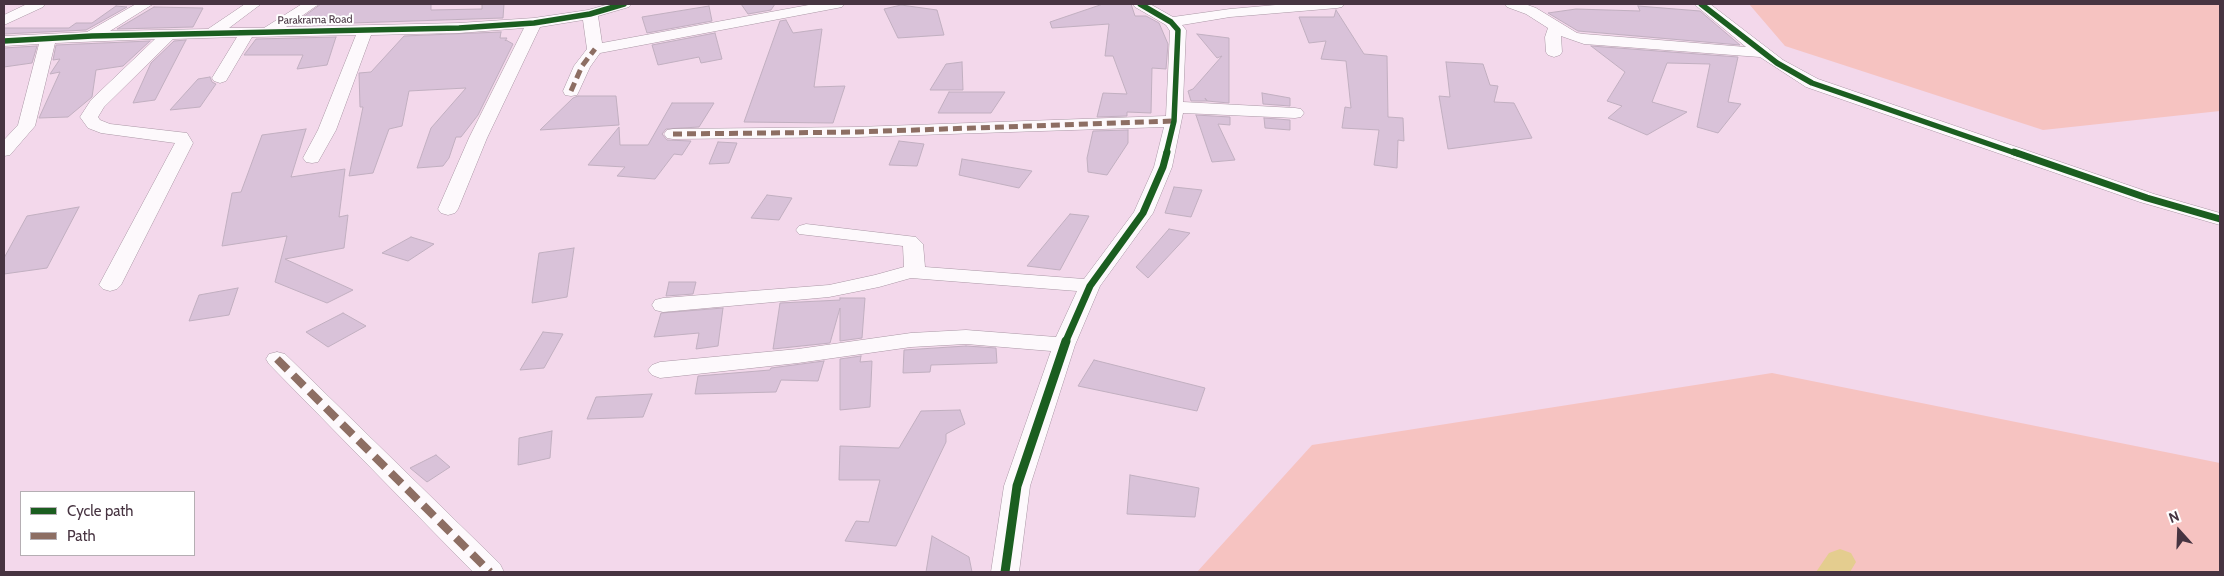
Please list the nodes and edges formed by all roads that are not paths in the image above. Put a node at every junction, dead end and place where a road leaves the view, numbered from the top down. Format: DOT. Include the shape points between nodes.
graph roads {
  1 [pos="38,4"];
  2 [pos="146,4"];
  3 [pos="254,4"];
  4 [pos="312,4"];
  5 [pos="624,4"];
  6 [pos="837,4"];
  7 [pos="1140,4"];
  8 [pos="1337,4"];
  9 [pos="1512,4"];
  10 [pos="1701,4"];
  11 [pos="590,14"];
  12 [pos="4,22"];
  13 [pos="1171,22"];
  14 [pos="534,23"];
  15 [pos="1556,26"];
  16 [pos="365,30"];
  17 [pos="212,33"];
  18 [pos="247,33"];
  19 [pos="266,33"];
  20 [pos="169,34"];
  21 [pos="92,36"];
  22 [pos="48,38"];
  23 [pos="4,41"];
  24 [pos="595,49"];
  25 [pos="1554,52"];
  26 [pos="1764,53"];
  27 [pos="220,78"];
  28 [pos="571,91"];
  29 [pos="1294,113"];
  30 [pos="1174,114"];
  31 [pos="673,134"];
  32 [pos="4,151"];
  33 [pos="312,158"];
  34 [pos="448,209"];
  35 [pos="2220,218"];
  36 [pos="806,230"];
  37 [pos="915,270"];
  38 [pos="110,285"];
  39 [pos="1090,286"];
  40 [pos="663,305"];
  41 [pos="1064,345"];
  42 [pos="277,359"];
  43 [pos="660,370"];
  44 [pos="490,572"];
  45 [pos="1005,572"];
  1 -- 12 [label="street"];
  2 -- 21 [label="street"];
  3 -- 17 [label="street"];
  4 -- 19 [label="street"];
  5 -- 11 [label="street, Parakrama Road"];
  6 -- 24 [label="street"];
  7 -- 13 [label="street"];
  8 -- 13 [label="street" via="1230,13"];
  9 -- 15 [label="street" via="1531,10"];
  10 -- 26 [label="street"];
  11 -- 14 [label="street, Parakrama Road"];
  11 -- 24 [label="street"];
  13 -- 30 [label="street" via="1178,30"];
  14 -- 16 [label="street, Parakrama Road"];
  14 -- 34 [label="street" via="478,138"];
  15 -- 25 [label="street"];
  15 -- 26 [label="street" via="1572,36 1605,42"];
  16 -- 19 [label="street, Parakrama Road"];
  16 -- 33 [label="street" via="327,130"];
  17 -- 18 [label="street, Parakrama Road"];
  17 -- 20 [label="street, Parakrama Road"];
  18 -- 19 [label="street, Parakrama Road"];
  18 -- 27 [label="street"];
  20 -- 21 [label="street, Parakrama Road"];
  20 -- 38 [label="street" via="97,104 90,117 94,124 107,129 181,137 184,143"];
  21 -- 22 [label="street, Parakrama Road"];
  22 -- 23 [label="street, Parakrama Road"];
  22 -- 32 [label="street" via="26,126"];
  24 -- 28 [label="street" via="582,66"];
  26 -- 35 [label="street" via="1812,83 2147,198"];
  29 -- 30 [label="street"];
  30 -- 31 [label="street" via="857,132"];
  30 -- 39 [label="street" via="1163,168 1143,213"];
  36 -- 37 [label="street" via="909,241 915,253"];
  37 -- 39 [label="street" via="931,275"];
  37 -- 40 [label="street" via="829,291"];
  39 -- 41 [label="street"];
  41 -- 43 [label="street" via="966,337 911,340"];
  41 -- 45 [label="street" via="1017,486"];
  42 -- 44 [label="street"];
}
